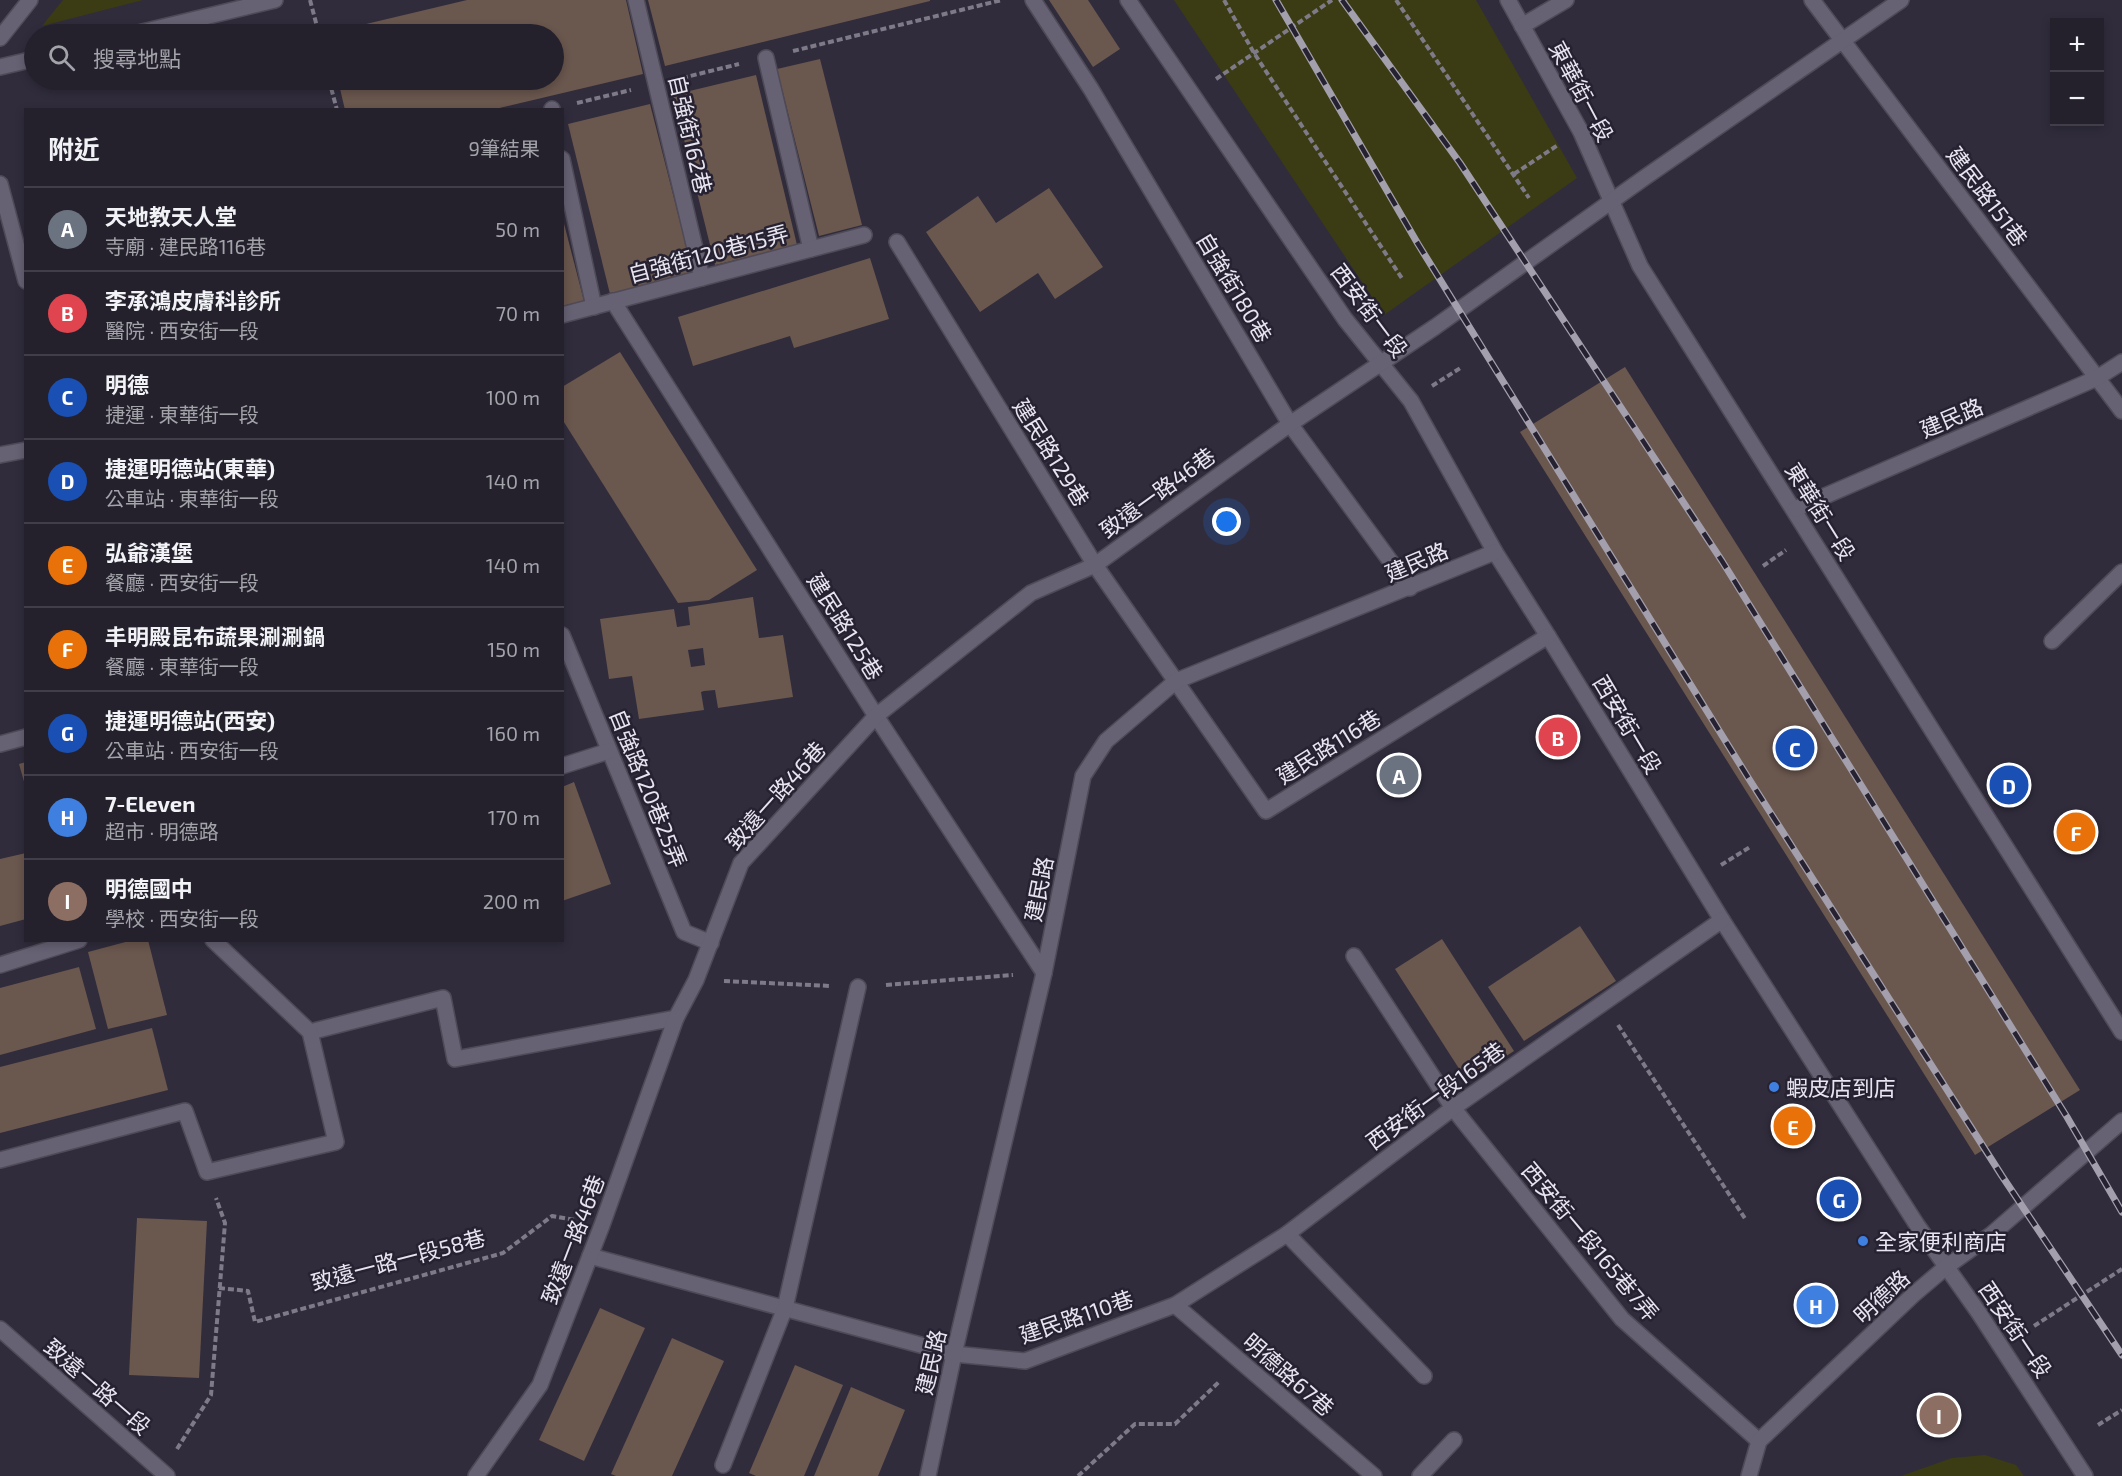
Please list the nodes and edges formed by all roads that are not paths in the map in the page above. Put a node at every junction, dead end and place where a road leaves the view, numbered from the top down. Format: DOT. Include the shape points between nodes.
graph roads {
  1 [pos="30,0"];
  2 [pos="275,0"];
  3 [pos="636,0"];
  4 [pos="1033,0"];
  5 [pos="1128,0"];
  6 [pos="1508,0"];
  7 [pos="1566,0"];
  8 [pos="1812,0"];
  9 [pos="1901,0"];
  10 [pos="175,24"];
  11 [pos="1522,26"];
  12 [pos="0,38"];
  13 [pos="1844,41"];
  14 [pos="766,58"];
  15 [pos="24,61"];
  16 [pos="0,67"];
  17 [pos="564,168"];
  18 [pos="0,184"];
  19 [pos="1612,201"];
  20 [pos="864,235"];
  21 [pos="897,242"];
  22 [pos="811,249"];
  23 [pos="24,274"];
  24 [pos="702,278"];
  25 [pos="613,301"];
  26 [pos="594,307"];
  27 [pos="564,314"];
  28 [pos="1381,362"];
  29 [pos="2122,362"];
  30 [pos="2097,378"];
  31 [pos="2122,411"];
  32 [pos="1290,424"];
  33 [pos="24,450"];
  34 [pos="0,455"];
  35 [pos="1794,509"];
  36 [pos="1495,552"];
  37 [pos="1095,565"];
  38 [pos="2122,572"];
  39 [pos="1410,588"];
  40 [pos="1548,636"];
  41 [pos="564,639"];
  42 [pos="2052,641"];
  43 [pos="1176,681"];
  44 [pos="876,716"];
  45 [pos="24,738"];
  46 [pos="0,744"];
  47 [pos="609,751"];
  48 [pos="564,765"];
  49 [pos="1722,920"];
  50 [pos="73,942"];
  51 [pos="215,942"];
  52 [pos="711,943"];
  53 [pos="1354,956"];
  54 [pos="0,965"];
  55 [pos="1044,973"];
  56 [pos="858,987"];
  57 [pos="676,1018"];
  58 [pos="310,1032"];
  59 [pos="2122,1032"];
  60 [pos="1453,1108"];
  61 [pos="2122,1121"];
  62 [pos="0,1160"];
  63 [pos="1287,1234"];
  64 [pos="590,1256"];
  65 [pos="1946,1267"];
  66 [pos="1175,1305"];
  67 [pos="785,1308"];
  68 [pos="0,1329"];
  69 [pos="954,1354"];
  70 [pos="1424,1376"];
  71 [pos="1454,1440"];
  72 [pos="1759,1441"];
  73 [pos="723,1464"];
  74 [pos="164,1474"];
  75 [pos="477,1476"];
  76 [pos="928,1476"];
  77 [pos="1374,1476"];
  78 [pos="1420,1476"];
  79 [pos="1749,1476"];
  80 [pos="2085,1476"];
  1 -- 12 [label="street"];
  2 -- 10 [label="street"];
  3 -- 24 [label="street, 自強街162巷"];
  4 -- 32 [label="street, 自強街180巷" via="1091,89"];
  5 -- 28 [label="street, 西安街一段" via="1345,320"];
  6 -- 11 [label="street, 東華街一段"];
  7 -- 11 [label="street"];
  8 -- 13 [label="street, 建民路151巷"];
  9 -- 13 [label="street, 致遠一路46巷"];
  11 -- 19 [label="street, 東華街一段" via="1581,132"];
  13 -- 19 [label="street, 致遠一路46巷"];
  13 -- 30 [label="street, 建民路151巷"];
  14 -- 22 [label="street"];
  15 -- 16 [label="street"];
  17 -- 26 [label="street"];
  18 -- 23 [label="street"];
  19 -- 28 [label="street, 致遠一路46巷"];
  19 -- 35 [label="street, 東華街一段" via="1640,266"];
  20 -- 22 [label="street, 自強街120巷15弄"];
  21 -- 37 [label="street, 建民路129巷"];
  22 -- 24 [label="street, 自強街120巷15弄"];
  24 -- 25 [label="street, 自強街120巷15弄"];
  25 -- 26 [label="street, 自強街120巷15弄"];
  25 -- 44 [label="street, 建民路125巷"];
  26 -- 27 [label="street, 自強街120巷15弄"];
  28 -- 32 [label="street, 致遠一路46巷"];
  28 -- 36 [label="street, 西安街一段" via="1411,400"];
  29 -- 30 [label="street, 建民路"];
  30 -- 31 [label="street, 建民路151巷"];
  30 -- 35 [label="street, 建民路"];
  32 -- 37 [label="street, 致遠一路46巷"];
  32 -- 39 [label="street, 自強街180巷"];
  33 -- 34 [label="street"];
  35 -- 59 [label="street, 東華街一段"];
  36 -- 39 [label="street, 建民路"];
  36 -- 40 [label="street, 西安街一段"];
  37 -- 43 [label="street, 建民路129巷"];
  37 -- 44 [label="street, 致遠一路46巷" via="1031,593"];
  38 -- 42 [label="street"];
  39 -- 43 [label="street, 建民路"];
  40 -- 43 [label="street, 建民路116巷" via="1266,811"];
  40 -- 49 [label="street, 西安街一段"];
  41 -- 47 [label="street, 自強路120巷25弄"];
  43 -- 55 [label="street, 建民路" via="1106,741 1083,776"];
  44 -- 52 [label="street, 致遠一路46巷" via="741,863"];
  44 -- 55 [label="street, 建民路125巷"];
  45 -- 46 [label="street"];
  47 -- 48 [label="street"];
  47 -- 52 [label="street, 自強路120巷25弄" via="684,932"];
  49 -- 60 [label="street, 西安街一段165巷"];
  49 -- 65 [label="street, 西安街一段"];
  50 -- 54 [label="street"];
  51 -- 58 [label="street"];
  52 -- 57 [label="street, 致遠一路46巷"];
  53 -- 60 [label="street, 西安街一段165巷7弄"];
  55 -- 69 [label="street, 建民路"];
  56 -- 67 [label="street"];
  57 -- 58 [label="street" via="455,1059 443,998"];
  57 -- 64 [label="street, 致遠一路46巷"];
  58 -- 62 [label="street" via="336,1142 207,1172 185,1111"];
  60 -- 63 [label="street, 西安街一段165巷"];
  60 -- 72 [label="street, 西安街一段165巷7弄" via="1622,1319"];
  61 -- 65 [label="street, 明德路" via="1992,1234"];
  63 -- 66 [label="street, 西安街一段165巷"];
  63 -- 70 [label="street"];
  64 -- 67 [label="street, 建民路110巷"];
  64 -- 75 [label="street, 致遠一路46巷" via="540,1385"];
  65 -- 72 [label="street, 明德路"];
  65 -- 80 [label="street, 西安街一段"];
  66 -- 69 [label="street, 建民路110巷" via="1025,1361"];
  66 -- 77 [label="street, 明德路67巷"];
  67 -- 69 [label="street, 建民路110巷"];
  67 -- 73 [label="street"];
  68 -- 74 [label="street, 致遠一路一段"];
  69 -- 76 [label="street, 建民路"];
  71 -- 78 [label="street"];
  72 -- 79 [label="street"];
}
